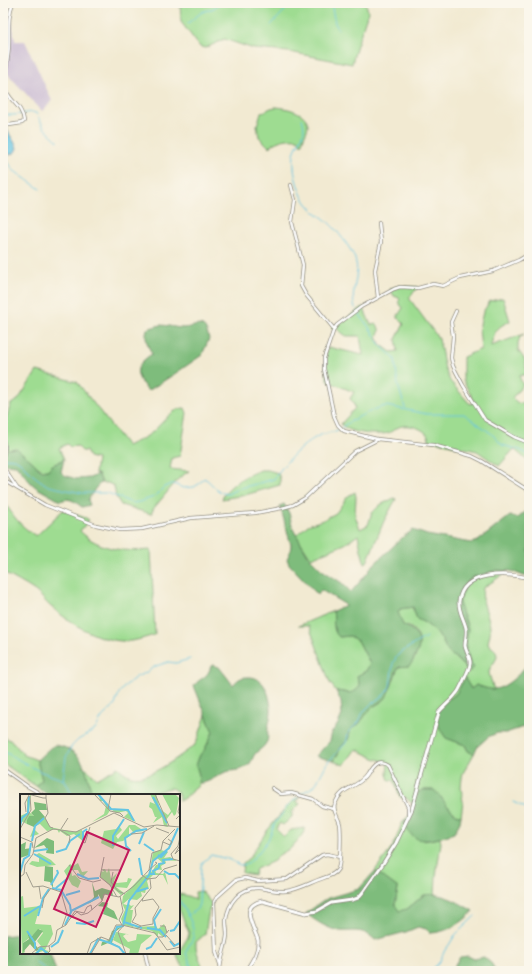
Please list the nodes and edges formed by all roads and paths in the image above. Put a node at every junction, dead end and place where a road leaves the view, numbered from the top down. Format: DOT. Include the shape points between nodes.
graph roads {
  1 [pos="13,3"];
  2 [pos="3,126"];
  3 [pos="291,185"];
  4 [pos="379,223"];
  5 [pos="529,254"];
  6 [pos="378,298"];
  7 [pos="456,311"];
  8 [pos="334,329"];
  9 [pos="377,439"];
  10 [pos="3,440"];
  11 [pos="529,443"];
  12 [pos="3,457"];
  13 [pos="3,467"];
  14 [pos="3,480"];
  15 [pos="18,490"];
  16 [pos="529,491"];
  17 [pos="529,578"];
  18 [pos="3,769"];
  19 [pos="272,788"];
  20 [pos="41,794"];
  21 [pos="334,809"];
  22 [pos="406,822"];
  23 [pos="340,857"];
  24 [pos="146,954"];
  25 [pos="220,965"];
  26 [pos="148,971"];
  27 [pos="220,971"];
  28 [pos="246,971"];
  1 -- 2 [label="street" via="10,14 6,88 22,110 24,121"];
  3 -- 8 [label="street" via="295,200 292,222 303,265 301,286"];
  4 -- 6 [label="street" via="381,242 375,270"];
  5 -- 6 [label="street" via="498,269 460,278 446,285 400,287"];
  6 -- 8 [label="street" via="342,320"];
  7 -- 11 [label="street" via="451,322 453,336 450,358 463,385 485,420"];
  8 -- 9 [label="street" via="324,362 334,416 344,430"];
  9 -- 15 [label="street" via="355,451 305,498 282,508 255,513 191,518 147,528 120,530 88,522 45,505"];
  9 -- 16 [label="street" via="433,445 472,456"];
  10 -- 12 [label="street"];
  13 -- 15 [label="street"];
  14 -- 15 [label="street"];
  17 -- 22 [label="street" via="507,574 494,575 474,580 464,590 459,601 466,628 465,646 470,667 458,692 439,712 414,804"];
  18 -- 20 [label="street"];
  19 -- 21 [label="street" via="281,794 291,793 313,799 322,806"];
  21 -- 22 [label="street" via="342,792 364,778 373,764 382,762 388,765 403,795 408,810"];
  21 -- 23 [label="street" via="340,822"];
  22 -- 28 [label="street" via="382,865 358,898 331,903 309,913 262,900 256,902 249,913 258,945"];
  23 -- 25 [label="street" via="340,865 335,872 305,885 288,891 253,888 239,894 228,910"];
  23 -- 25 [label="street" via="322,855 284,880 245,878 232,883 215,900 213,907 216,952"];
  24 -- 26 [label="street"];
  25 -- 27 [label="street"];
}
